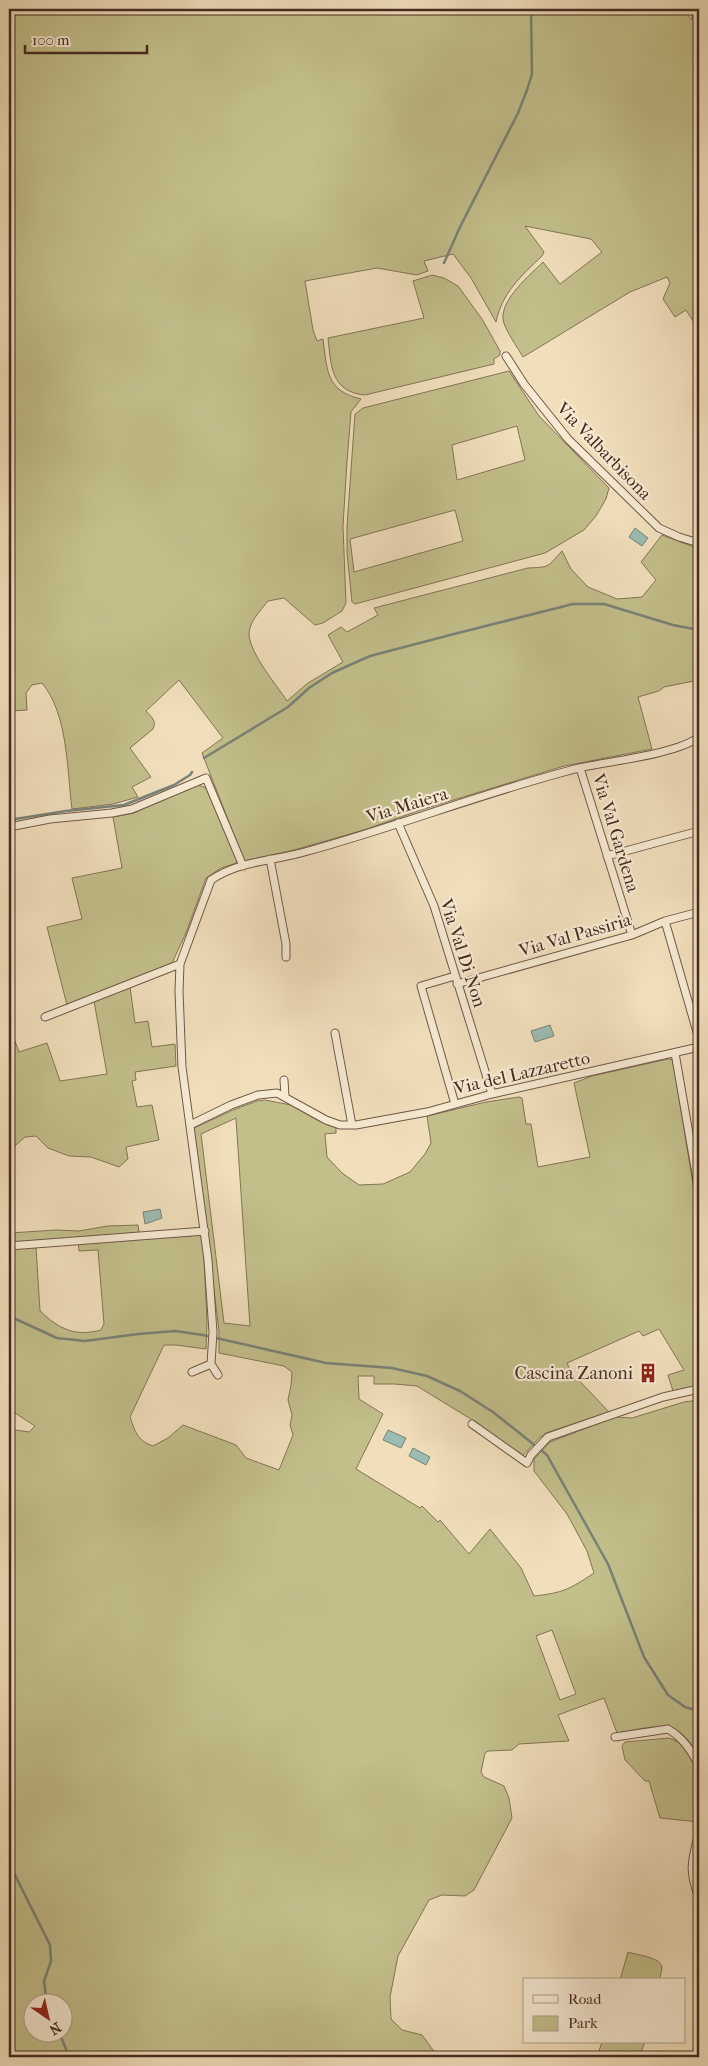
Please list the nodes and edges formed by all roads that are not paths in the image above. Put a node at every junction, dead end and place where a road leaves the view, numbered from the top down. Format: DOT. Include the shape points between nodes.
graph roads {
  1 [pos="506,356"];
  2 [pos="699,543"];
  3 [pos="699,737"];
  4 [pos="580,768"];
  5 [pos="398,824"];
  6 [pos="9,827"];
  7 [pos="699,831"];
  8 [pos="607,856"];
  9 [pos="270,859"];
  10 [pos="243,866"];
  11 [pos="699,912"];
  12 [pos="665,921"];
  13 [pos="632,935"];
  14 [pos="286,957"];
  15 [pos="180,964"];
  16 [pos="455,976"];
  17 [pos="457,984"];
  18 [pos="45,1017"];
  19 [pos="335,1033"];
  20 [pos="699,1038"];
  21 [pos="699,1046"];
  22 [pos="676,1053"];
  23 [pos="284,1080"];
  24 [pos="492,1094"];
  25 [pos="285,1096"];
  26 [pos="455,1104"];
  27 [pos="190,1125"];
  28 [pos="352,1125"];
  29 [pos="699,1191"];
  30 [pos="204,1231"];
  31 [pos="9,1246"];
  32 [pos="211,1364"];
  33 [pos="192,1372"];
  34 [pos="218,1375"];
  35 [pos="699,1389"];
  36 [pos="472,1424"];
  37 [pos="615,1737"];
  38 [pos="699,1766"];
  39 [pos="699,1832"];
  40 [pos="697,1899"];
  1 -- 2 [label="street, Via Valbarbisona" via="568,439 654,524"];
  3 -- 4 [label="street, Via Maiera" via="676,748"];
  4 -- 5 [label="street, Via Maiera"];
  4 -- 8 [label="street, Via Val Gardena"];
  5 -- 9 [label="street, Via Maiera" via="306,852"];
  5 -- 16 [label="street, Via Val Di Non" via="434,906"];
  6 -- 10 [label="street" via="50,819 112,814 206,778"];
  7 -- 8 [label="street"];
  8 -- 13 [label="street, Via Val Gardena"];
  9 -- 10 [label="street, Via Maiera"];
  9 -- 14 [label="street"];
  10 -- 15 [label="street, Via Maiera" via="211,880"];
  11 -- 12 [label="street, Via Val Passiria"];
  12 -- 13 [label="street, Via Val Passiria"];
  12 -- 20 [label="street"];
  13 -- 17 [label="street, Via Val Passiria"];
  15 -- 18 [label="street"];
  15 -- 27 [label="street, Via Maiera" via="182,1067"];
  16 -- 17 [label="street, Via Val Di Non"];
  16 -- 26 [label="street" via="422,986"];
  17 -- 24 [label="street, Via Val Di Non"];
  19 -- 28 [label="street"];
  21 -- 22 [label="street, Via del Lazzaretto"];
  22 -- 24 [label="street, Via del Lazzaretto"];
  22 -- 29 [label="street"];
  23 -- 25 [label="street"];
  24 -- 26 [label="street, Via del Lazzaretto"];
  25 -- 27 [label="street, Via del Lazzaretto" via="277,1093 258,1095"];
  25 -- 28 [label="street, Via del Lazzaretto" via="326,1120"];
  26 -- 28 [label="street, Via del Lazzaretto"];
  27 -- 30 [label="street, Via Maiera"];
  30 -- 31 [label="street"];
  30 -- 32 [label="street, Via Maiera" via="213,1332"];
  32 -- 33 [label="street"];
  32 -- 34 [label="street"];
  35 -- 36 [label="street" via="663,1397 545,1440 527,1463"];
  37 -- 38 [label="street" via="668,1729 680,1736"];
  39 -- 40 [label="street" via="691,1870"];
}
